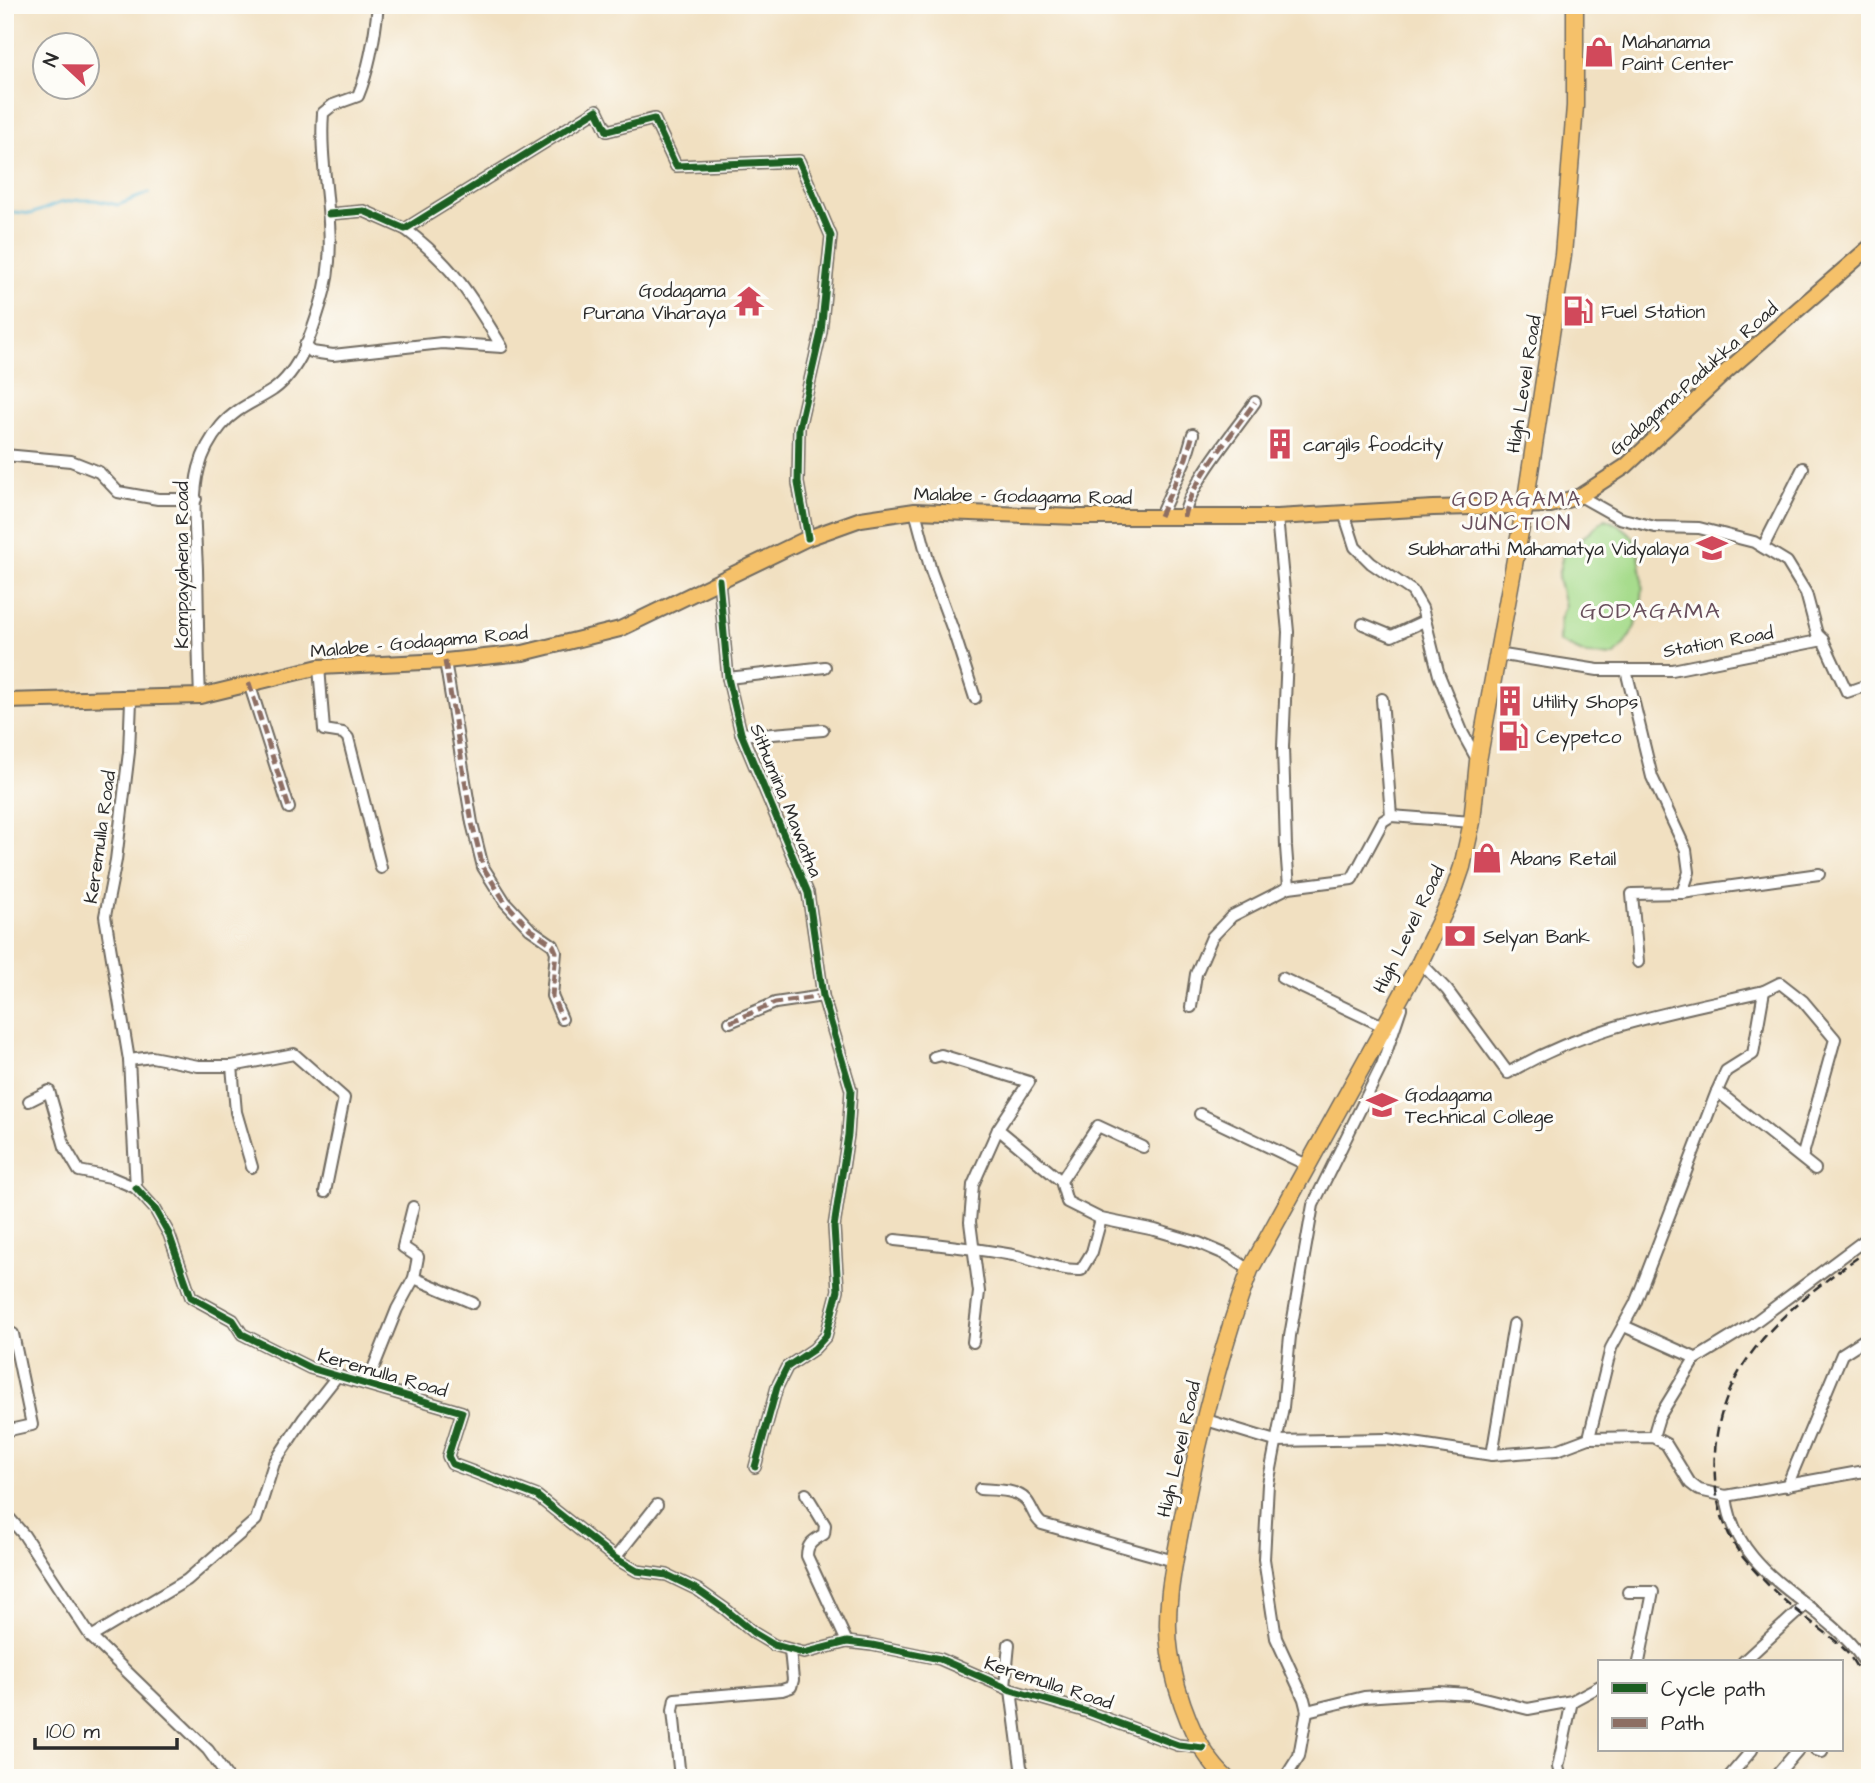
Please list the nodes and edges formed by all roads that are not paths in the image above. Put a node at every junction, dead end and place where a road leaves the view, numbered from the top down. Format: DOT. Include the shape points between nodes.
graph roads {
  1 [pos="378,5"];
  2 [pos="1575,5"];
  3 [pos="329,214"];
  4 [pos="405,229"];
  5 [pos="1870,247"];
  6 [pos="305,345"];
  7 [pos="1255,402"];
  8 [pos="1193,434"];
  9 [pos="5,454"];
  10 [pos="1803,468"];
  11 [pos="1580,496"];
  12 [pos="196,499"];
  13 [pos="1525,506"];
  14 [pos="915,511"];
  15 [pos="1344,513"];
  16 [pos="1160,516"];
  17 [pos="1184,517"];
  18 [pos="1278,517"];
  19 [pos="808,538"];
  20 [pos="1763,547"];
  21 [pos="719,580"];
  22 [pos="1424,621"];
  23 [pos="1363,624"];
  24 [pos="1823,640"];
  25 [pos="1497,654"];
  26 [pos="445,661"];
  27 [pos="319,667"];
  28 [pos="825,667"];
  29 [pos="1626,670"];
  30 [pos="728,678"];
  31 [pos="249,683"];
  32 [pos="1870,684"];
  33 [pos="200,696"];
  34 [pos="975,698"];
  35 [pos="1382,698"];
  36 [pos="131,700"];
  37 [pos="5,701"];
  38 [pos="823,730"];
  39 [pos="741,733"];
  40 [pos="1478,761"];
  41 [pos="289,808"];
  42 [pos="1391,816"];
  43 [pos="1472,822"];
  44 [pos="381,868"];
  45 [pos="1819,874"];
  46 [pos="1289,887"];
  47 [pos="1682,893"];
  48 [pos="1638,962"];
  49 [pos="1416,969"];
  50 [pos="1282,978"];
  51 [pos="1764,991"];
  52 [pos="823,996"];
  53 [pos="1191,1007"];
  54 [pos="562,1019"];
  55 [pos="730,1022"];
  56 [pos="1383,1026"];
  57 [pos="934,1057"];
  58 [pos="129,1060"];
  59 [pos="232,1066"];
  60 [pos="1717,1091"];
  61 [pos="29,1101"];
  62 [pos="1200,1114"];
  63 [pos="998,1129"];
  64 [pos="1143,1147"];
  65 [pos="1802,1158"];
  66 [pos="1307,1166"];
  67 [pos="252,1167"];
  68 [pos="1815,1169"];
  69 [pos="1061,1181"];
  70 [pos="136,1188"];
  71 [pos="325,1192"];
  72 [pos="413,1207"];
  73 [pos="1101,1219"];
  74 [pos="1870,1236"];
  75 [pos="895,1240"];
  76 [pos="975,1248"];
  77 [pos="1250,1270"];
  78 [pos="414,1278"];
  79 [pos="472,1303"];
  80 [pos="1514,1324"];
  81 [pos="1624,1326"];
  82 [pos="5,1335"];
  83 [pos="1870,1336"];
  84 [pos="973,1342"];
  85 [pos="1694,1360"];
  86 [pos="338,1375"];
  87 [pos="367,1384"];
  88 [pos="1203,1419"];
  89 [pos="5,1431"];
  90 [pos="1589,1437"];
  91 [pos="1653,1437"];
  92 [pos="1275,1441"];
  93 [pos="1492,1455"];
  94 [pos="755,1467"];
  95 [pos="1870,1470"];
  96 [pos="1787,1486"];
  97 [pos="981,1489"];
  98 [pos="806,1494"];
  99 [pos="1726,1496"];
  100 [pos="657,1505"];
  101 [pos="5,1513"];
  102 [pos="615,1558"];
  103 [pos="1174,1561"];
  104 [pos="1628,1592"];
  105 [pos="1805,1605"];
  106 [pos="91,1637"];
  107 [pos="847,1642"];
  108 [pos="1009,1644"];
  109 [pos="790,1650"];
  110 [pos="1639,1660"];
  111 [pos="1745,1660"];
  112 [pos="1870,1671"];
  113 [pos="1598,1687"];
  114 [pos="1008,1689"];
  115 [pos="1572,1702"];
  116 [pos="1307,1711"];
  117 [pos="1203,1748"];
  118 [pos="1750,1752"];
  119 [pos="1796,1752"];
  120 [pos="228,1778"];
  121 [pos="680,1778"];
  122 [pos="1027,1778"];
  123 [pos="1226,1778"];
  124 [pos="1285,1778"];
  125 [pos="1561,1778"];
  126 [pos="1728,1778"];
  127 [pos="1774,1778"];
  1 -- 3 [label="street, Kompayahena Road" via="370,59 358,96 323,113"];
  2 -- 13 [label="highway, High Level Road" via="1575,106 1563,255"];
  3 -- 4 [label="street" via="363,211"];
  3 -- 6 [label="street, Kompayahena Road" via="331,245 322,300"];
  4 -- 6 [label="street" via="450,268 502,347 442,343 333,355 312,352"];
  4 -- 19 [label="street" via="597,110 607,131 654,119 676,166 799,161 831,236 821,332 799,428 798,483"];
  5 -- 11 [label="main road, Godagama-Padukka Road" via="1626,466"];
  6 -- 12 [label="street, Kompayahena Road" via="286,380 237,409 208,444 198,470"];
  7 -- 17 [label="street" via="1186,505"];
  8 -- 16 [label="street"];
  9 -- 12 [label="street" via="71,461 99,472 118,492"];
  10 -- 20 [label="street"];
  11 -- 13 [label="main road, Godagama-Padukka Road" via="1551,505"];
  11 -- 20 [label="street" via="1619,519 1655,527 1699,528"];
  12 -- 33 [label="street, Kompayahena Road"];
  13 -- 15 [label="main road, Malabe - Godagama Road"];
  13 -- 25 [label="highway, High Level Road"];
  14 -- 16 [label="main road, Malabe - Godagama Road"];
  14 -- 19 [label="main road, Malabe - Godagama Road" via="861,519"];
  14 -- 34 [label="street"];
  15 -- 18 [label="main road, Malabe - Godagama Road"];
  15 -- 22 [label="street" via="1355,547 1412,591"];
  16 -- 17 [label="main road, Malabe - Godagama Road"];
  17 -- 18 [label="main road, Malabe - Godagama Road"];
  18 -- 46 [label="street" via="1288,632 1283,747"];
  19 -- 21 [label="main road, Malabe - Godagama Road"];
  20 -- 24 [label="street" via="1787,562 1806,593 1817,634"];
  21 -- 26 [label="main road, Malabe - Godagama Road" via="620,629 523,653"];
  21 -- 30 [label="street, Sithumina Mawatha"];
  22 -- 23 [label="street" via="1392,636"];
  22 -- 40 [label="street" via="1439,675"];
  24 -- 29 [label="street, Station Road" via="1672,670"];
  24 -- 32 [label="street" via="1847,692"];
  25 -- 29 [label="street, Station Road"];
  25 -- 40 [label="highway, High Level Road"];
  26 -- 27 [label="main road, Malabe - Godagama Road"];
  26 -- 54 [label="street" via="483,867 505,902 552,945 552,996"];
  27 -- 31 [label="main road, Malabe - Godagama Road"];
  27 -- 44 [label="street" via="324,730 348,738"];
  28 -- 30 [label="street"];
  29 -- 47 [label="street" via="1653,777 1686,850 1689,872"];
  30 -- 39 [label="street, Sithumina Mawatha"];
  31 -- 33 [label="main road, Malabe - Godagama Road"];
  31 -- 41 [label="street"];
  33 -- 36 [label="main road, Malabe - Godagama Road"];
  35 -- 42 [label="street"];
  36 -- 37 [label="main road, Malabe - Godagama Road"];
  36 -- 58 [label="street, Keremulla Road" via="129,752 105,916"];
  38 -- 39 [label="street"];
  39 -- 52 [label="street, Sithumina Mawatha" via="808,893"];
  40 -- 43 [label="highway, High Level Road"];
  42 -- 43 [label="street"];
  42 -- 46 [label="street" via="1383,821 1352,879"];
  43 -- 49 [label="highway, High Level Road" via="1452,895"];
  45 -- 47 [label="street"];
  46 -- 53 [label="street" via="1232,915 1212,937 1196,974"];
  47 -- 48 [label="street" via="1633,894"];
  49 -- 51 [label="street" via="1447,990 1508,1073 1541,1053 1605,1028"];
  49 -- 56 [label="highway, High Level Road"];
  49 -- 92 [label="street" via="1381,1065 1313,1205"];
  50 -- 56 [label="street"];
  51 -- 60 [label="street" via="1753,1054 1726,1071"];
  51 -- 65 [label="street" via="1780,983 1803,1001 1835,1039"];
  52 -- 55 [label="street" via="775,1003"];
  52 -- 94 [label="street, Sithumina Mawatha" via="851,1090 834,1227 838,1290 826,1336 787,1367 777,1387"];
  56 -- 66 [label="highway, High Level Road"];
  57 -- 63 [label="street" via="941,1055 1029,1082"];
  58 -- 59 [label="street" via="152,1057 198,1066"];
  58 -- 70 [label="street, Keremulla Road"];
  59 -- 67 [label="street" via="236,1112"];
  59 -- 71 [label="street" via="293,1054 344,1098"];
  60 -- 65 [label="street"];
  60 -- 81 [label="street"];
  61 -- 70 [label="street, Keremulla Road" via="49,1091 65,1147 79,1171"];
  62 -- 66 [label="street"];
  63 -- 69 [label="street"];
  63 -- 76 [label="street" via="973,1185 970,1222"];
  64 -- 69 [label="street" via="1098,1126"];
  65 -- 68 [label="street"];
  66 -- 77 [label="highway, High Level Road"];
  69 -- 73 [label="street" via="1068,1202"];
  70 -- 86 [label="street, Keremulla Road" via="169,1234 191,1297 233,1320 242,1334 310,1368"];
  72 -- 78 [label="street" via="403,1247 418,1256"];
  73 -- 76 [label="street" via="1092,1252 1081,1270 1064,1271"];
  73 -- 77 [label="street" via="1199,1243"];
  74 -- 85 [label="street" via="1751,1325"];
  75 -- 76 [label="street"];
  76 -- 84 [label="street" via="979,1292"];
  77 -- 88 [label="highway, High Level Road"];
  78 -- 79 [label="street"];
  78 -- 87 [label="street"];
  80 -- 93 [label="street"];
  81 -- 85 [label="street"];
  81 -- 90 [label="street" via="1611,1348"];
  82 -- 89 [label="street" via="13,1334 32,1425"];
  83 -- 96 [label="street" via="1842,1354"];
  85 -- 91 [label="street" via="1659,1417"];
  86 -- 87 [label="street, Keremulla Road"];
  86 -- 106 [label="street" via="274,1463 256,1520 187,1580"];
  87 -- 102 [label="street, Keremulla Road" via="462,1412 448,1456 452,1464 537,1496"];
  88 -- 92 [label="street"];
  88 -- 103 [label="highway, High Level Road"];
  90 -- 91 [label="street"];
  90 -- 93 [label="street" via="1557,1450"];
  91 -- 99 [label="street" via="1666,1444 1690,1483 1699,1490"];
  92 -- 93 [label="street" via="1387,1439"];
  92 -- 116 [label="street" via="1264,1559 1276,1638"];
  95 -- 96 [label="street"];
  96 -- 99 [label="street"];
  97 -- 103 [label="street" via="1021,1496 1042,1524"];
  98 -- 107 [label="street" via="825,1525 824,1534 807,1548 807,1556"];
  99 -- 105 [label="street" via="1732,1523 1761,1569"];
  100 -- 102 [label="street"];
  101 -- 106 [label="street"];
  102 -- 109 [label="street, Keremulla Road" via="637,1571 667,1575 698,1590 754,1633"];
  103 -- 117 [label="highway, High Level Road" via="1170,1653 1184,1708"];
  104 -- 110 [label="street" via="1653,1592"];
  105 -- 111 [label="street"];
  105 -- 112 [label="street" via="1836,1631"];
  106 -- 120 [label="street" via="208,1750"];
  107 -- 109 [label="street, Keremulla Road" via="804,1653"];
  107 -- 114 [label="street, Keremulla Road" via="940,1660"];
  108 -- 114 [label="street"];
  109 -- 121 [label="street" via="791,1687 675,1699"];
  113 -- 115 [label="street"];
  114 -- 117 [label="street, Keremulla Road" via="1141,1729 1178,1745"];
  114 -- 122 [label="street" via="1021,1767"];
  115 -- 116 [label="street" via="1528,1709 1468,1694 1438,1692 1364,1697"];
  115 -- 125 [label="street" via="1558,1767"];
  116 -- 124 [label="street" via="1299,1756"];
  117 -- 123 [label="highway, High Level Road"];
  118 -- 126 [label="street"];
  119 -- 127 [label="street"];
}
